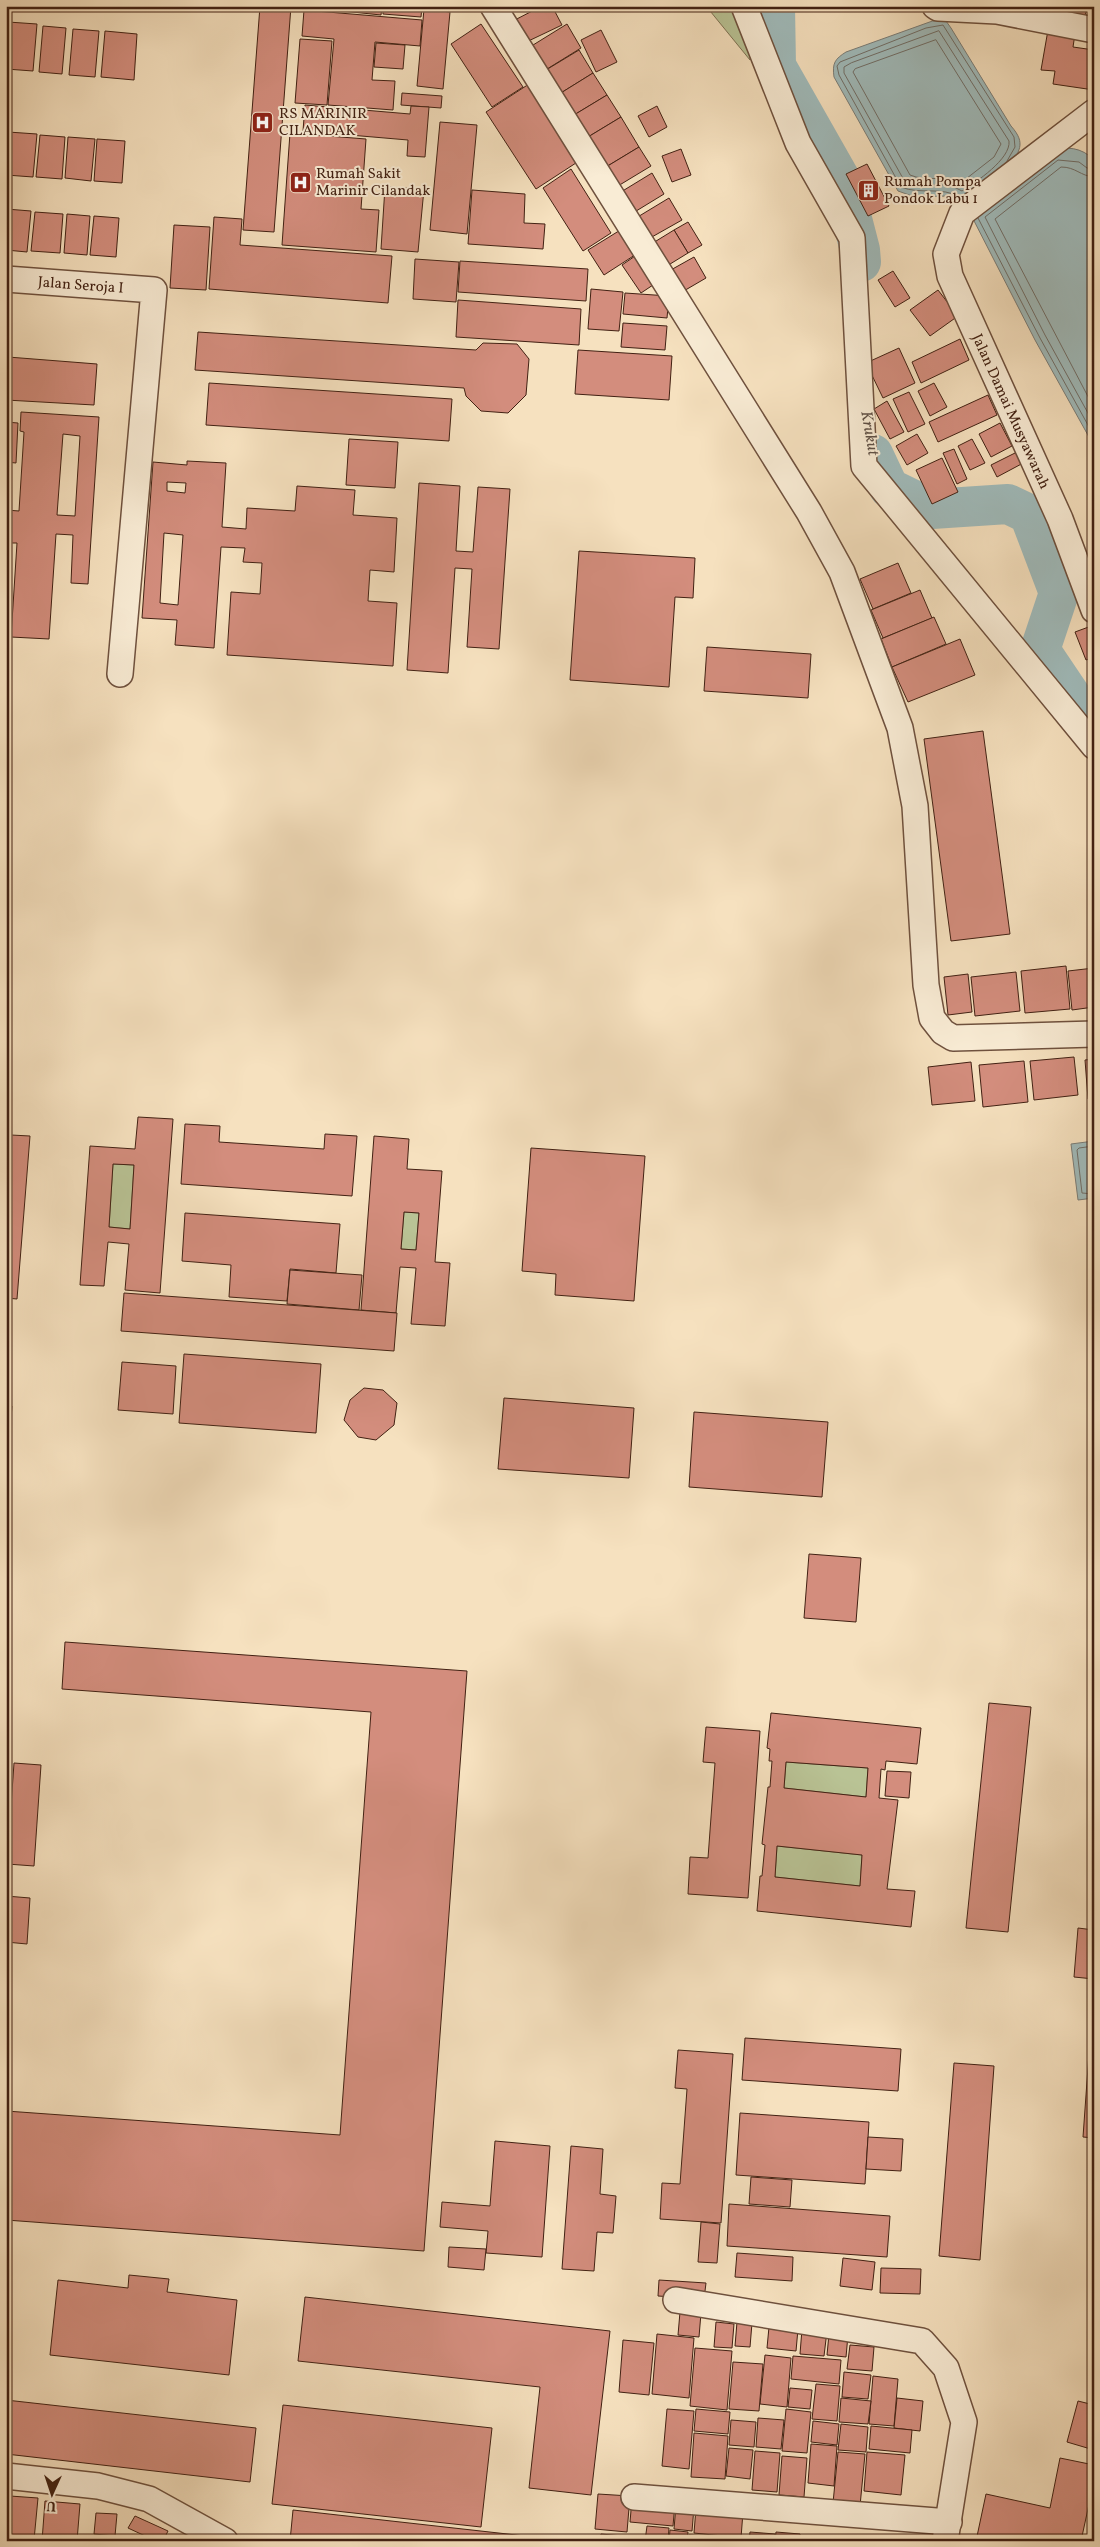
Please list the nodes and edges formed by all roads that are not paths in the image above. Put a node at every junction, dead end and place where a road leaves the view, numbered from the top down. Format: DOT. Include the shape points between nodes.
graph roads {
  1 [pos="493,6"];
  2 [pos="744,6"];
  3 [pos="935,6"];
  4 [pos="1025,11"];
  5 [pos="1094,30"];
  6 [pos="1094,112"];
  7 [pos="6,279"];
  8 [pos="1094,610"];
  9 [pos="120,674"];
  10 [pos="1094,746"];
  11 [pos="1094,1034"];
  12 [pos="676,2300"];
  13 [pos="6,2476"];
  14 [pos="634,2497"];
  15 [pos="947,2532"];
  16 [pos="215,2538"];
  1 -- 11 [label="street" via="809,512 842,572 900,728 915,806 926,985 932,1018 943,1032 953,1038"];
  2 -- 10 [label="street" via="798,142 852,238 864,466"];
  3 -- 4 [label="street"];
  4 -- 5 [label="street"];
  6 -- 8 [label="street, Jalan Damai Musyawarah" via="967,209 946,254 950,276 1060,519"];
  7 -- 9 [label="street, Jalan Seroja I" via="154,290"];
  12 -- 15 [label="street" via="922,2341 946,2368 964,2422"];
  13 -- 16 [label="street" via="98,2486 149,2499"];
  14 -- 15 [label="street"];
}
